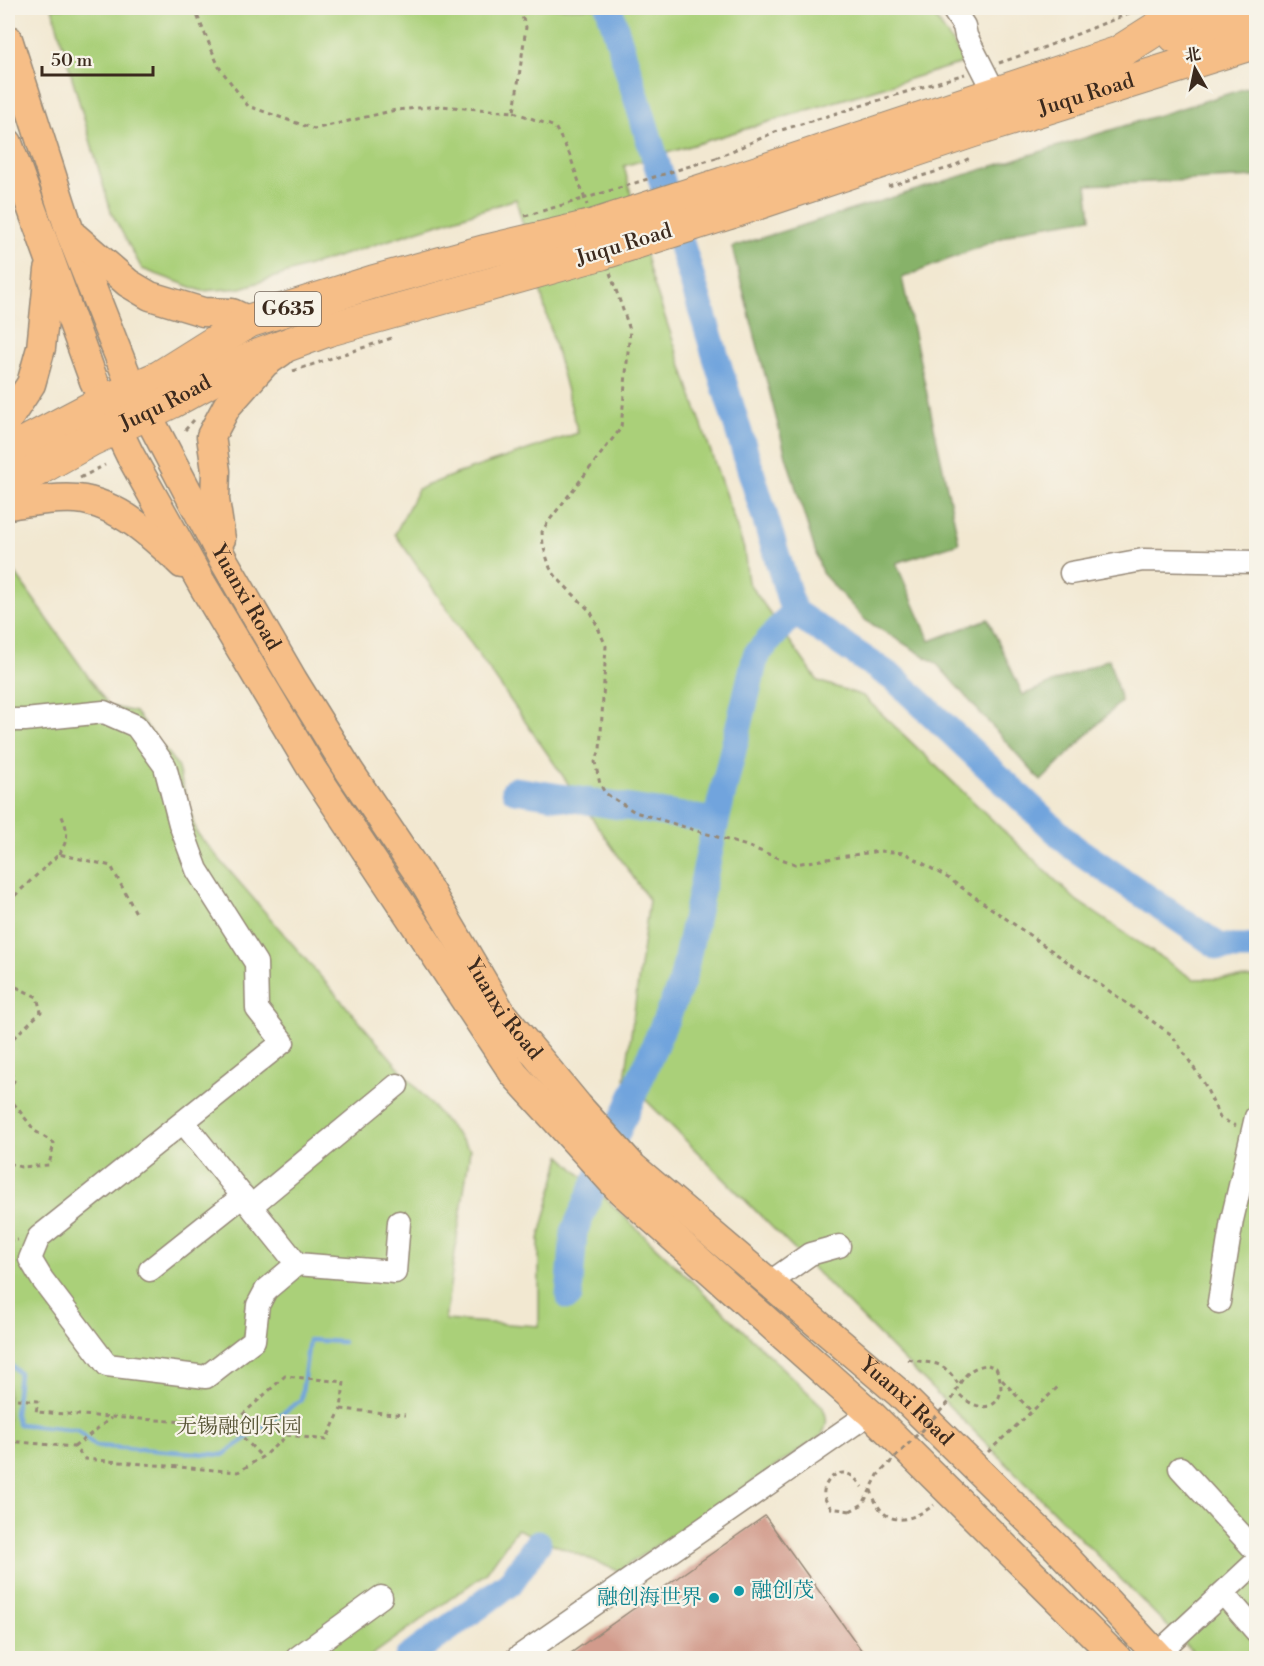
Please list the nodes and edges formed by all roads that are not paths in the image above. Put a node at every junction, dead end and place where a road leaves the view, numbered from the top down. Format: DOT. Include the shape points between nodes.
graph roads {
  1 [pos="952,8"];
  2 [pos="1201,8"];
  3 [pos="1257,12"];
  4 [pos="8,39"];
  5 [pos="1257,42"];
  6 [pos="1119,53"];
  7 [pos="989,81"];
  8 [pos="8,143"];
  9 [pos="723,185"];
  10 [pos="595,230"];
  11 [pos="70,232"];
  12 [pos="49,262"];
  13 [pos="249,321"];
  14 [pos="294,342"];
  15 [pos="124,408"];
  16 [pos="8,419"];
  17 [pos="8,452"];
  18 [pos="8,486"];
  19 [pos="8,505"];
  20 [pos="224,561"];
  21 [pos="1257,562"];
  22 [pos="1071,573"];
  23 [pos="202,584"];
  24 [pos="8,720"];
  25 [pos="397,1085"];
  26 [pos="569,1116"];
  27 [pos="184,1123"];
  28 [pos="1255,1127"];
  29 [pos="626,1178"];
  30 [pos="247,1201"];
  31 [pos="399,1222"];
  32 [pos="839,1246"];
  33 [pos="297,1264"];
  34 [pos="150,1270"];
  35 [pos="769,1283"];
  36 [pos="1219,1302"];
  37 [pos="870,1413"];
  38 [pos="1180,1468"];
  39 [pos="1257,1551"];
  40 [pos="1257,1562"];
  41 [pos="1224,1593"];
  42 [pos="381,1598"];
  43 [pos="1257,1631"];
  44 [pos="1158,1657"];
  45 [pos="297,1659"];
  46 [pos="517,1659"];
  47 [pos="1117,1659"];
  1 -- 7 [label="street"];
  2 -- 6 [label="highway, Juqu Road" via="1173,18"];
  3 -- 6 [label="highway"];
  4 -- 11 [label="main road, Yuanxi Road"];
  5 -- 9 [label="highway, Juqu Road" via="972,131"];
  6 -- 7 [label="highway, Juqu Road"];
  7 -- 9 [label="highway, Juqu Road"];
  8 -- 12 [label="main road, Yuanxi Road"];
  9 -- 10 [label="highway, Juqu Road, bridge"];
  10 -- 13 [label="highway, Juqu Road / G635" via="487,251"];
  10 -- 14 [label="highway, Juqu Road / G635"];
  11 -- 13 [label="main road" via="128,284 150,296 203,312 232,313"];
  11 -- 15 [label="main road, Yuanxi Road" via="122,369"];
  12 -- 15 [label="main road, Yuanxi Road"];
  12 -- 16 [label="main road" via="41,348 31,384"];
  13 -- 15 [label="highway, Juqu Road / G635" via="160,377"];
  14 -- 15 [label="highway, Juqu Road / G635" via="252,358 171,402"];
  14 -- 20 [label="main road" via="265,363 244,386 227,406 211,436"];
  15 -- 17 [label="highway, Juqu Road / G635"];
  15 -- 18 [label="highway, Juqu Road / G635" via="90,440"];
  15 -- 20 [label="main road, Yuanxi Road"];
  15 -- 23 [label="main road, Yuanxi Road"];
  19 -- 23 [label="main road" via="79,499 113,509 162,545"];
  20 -- 26 [label="main road, Yuanxi Road" via="292,680 426,885 502,1014"];
  21 -- 22 [label="street" via="1143,560"];
  23 -- 26 [label="main road, Yuanxi Road" via="332,799 514,1074"];
  24 -- 27 [label="street" via="104,712 136,726 165,766 197,870 256,963 257,1009 283,1042"];
  25 -- 30 [label="street"];
  26 -- 29 [label="main road"];
  27 -- 30 [label="street"];
  27 -- 33 [label="street" via="39,1237 30,1259 107,1365 206,1377 254,1340 258,1305 266,1290"];
  28 -- 36 [label="street" via="1232,1220"];
  29 -- 35 [label="main road, Yuanxi Road"];
  29 -- 37 [label="main road, Yuanxi Road"];
  30 -- 33 [label="street"];
  30 -- 34 [label="street"];
  31 -- 33 [label="street" via="395,1272"];
  32 -- 35 [label="street" via="810,1254"];
  35 -- 44 [label="main road, Yuanxi Road" via="899,1393 1057,1548"];
  37 -- 46 [label="street"];
  37 -- 47 [label="main road, Yuanxi Road"];
  38 -- 39 [label="street"];
  40 -- 41 [label="street"];
  41 -- 43 [label="street"];
  41 -- 44 [label="street"];
  42 -- 45 [label="street"];
}
